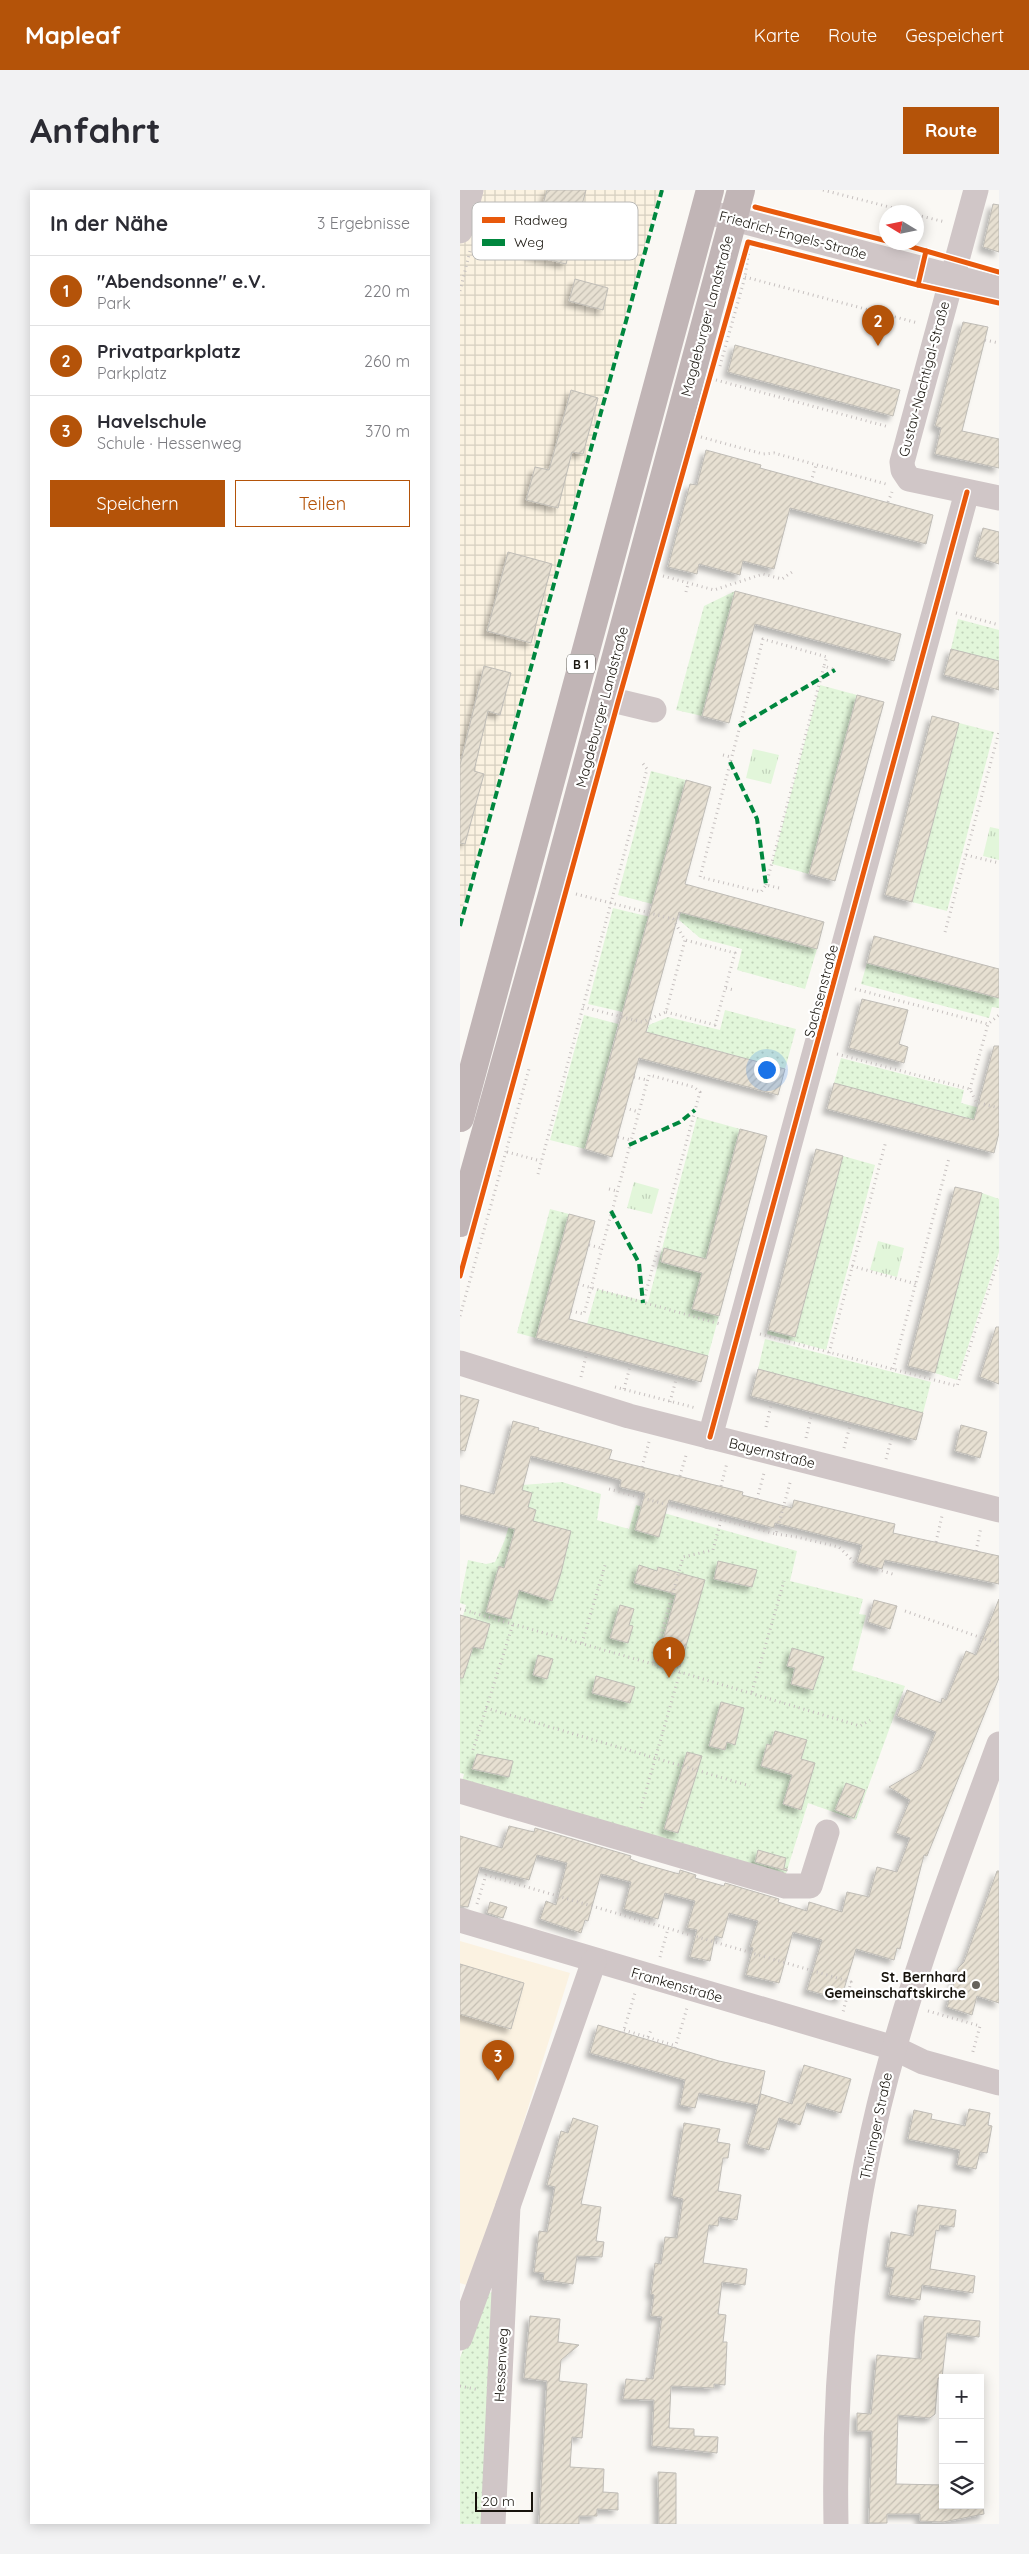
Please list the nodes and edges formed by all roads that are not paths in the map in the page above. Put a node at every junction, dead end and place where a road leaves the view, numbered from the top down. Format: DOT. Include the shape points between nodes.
graph roads {
  1 [pos="471,190"];
  2 [pos="741,190"];
  3 [pos="976,190"];
  4 [pos="707,201"];
  5 [pos="734,219"];
  6 [pos="460,231"];
  7 [pos="952,277"];
  8 [pos="999,289"];
  9 [pos="967,492"];
  10 [pos="999,498"];
  11 [pos="604,698"];
  12 [pos="654,710"];
  13 [pos="460,1118"];
  14 [pos="460,1223"];
  15 [pos="460,1363"];
  16 [pos="710,1437"];
  17 [pos="990,1517"];
  18 [pos="999,1744"];
  19 [pos="460,1791"];
  20 [pos="827,1832"];
  21 [pos="466,1922"];
  22 [pos="594,1961"];
  23 [pos="894,2048"];
  24 [pos="999,2083"];
  25 [pos="508,2206"];
  26 [pos="460,2338"];
  27 [pos="492,2524"];
  28 [pos="836,2524"];
  1 -- 6 [label="street"];
  2 -- 5 [label="main road, Magdeburger Landstraße / B 1"];
  3 -- 7 [label="street, Gustav-Nachtigal-Straße"];
  4 -- 5 [label="street, Friedrich-Engels-Straße"];
  4 -- 13 [label="main road, B 1"];
  5 -- 7 [label="street, Friedrich-Engels-Straße"];
  5 -- 11 [label="main road, Magdeburger Landstraße / B 1"];
  7 -- 8 [label="street, Friedrich-Engels-Straße"];
  7 -- 9 [label="street, Gustav-Nachtigal-Straße" via="902,462 909,479"];
  9 -- 10 [label="street, Gustav-Nachtigal-Straße"];
  9 -- 16 [label="street, Sachsenstraße"];
  11 -- 12 [label="street"];
  11 -- 14 [label="main road, Magdeburger Landstraße / B 1"];
  15 -- 16 [label="street, Bayernstraße" via="620,1413"];
  16 -- 17 [label="street, Bayernstraße" via="769,1452 802,1445"];
  18 -- 23 [label="street, Thüringer Straße" via="959,1851"];
  19 -- 20 [label="street" via="785,1886 810,1886"];
  21 -- 22 [label="street, Frankenstraße"];
  22 -- 23 [label="street, Frankenstraße"];
  22 -- 25 [label="street, Hessenweg"];
  23 -- 24 [label="street, Frankenstraße" via="923,2062"];
  23 -- 28 [label="street, Thüringer Straße" via="872,2138 845,2307 837,2393"];
  25 -- 26 [label="street, Hessenweg"];
  25 -- 27 [label="street, Hessenweg"];
}
